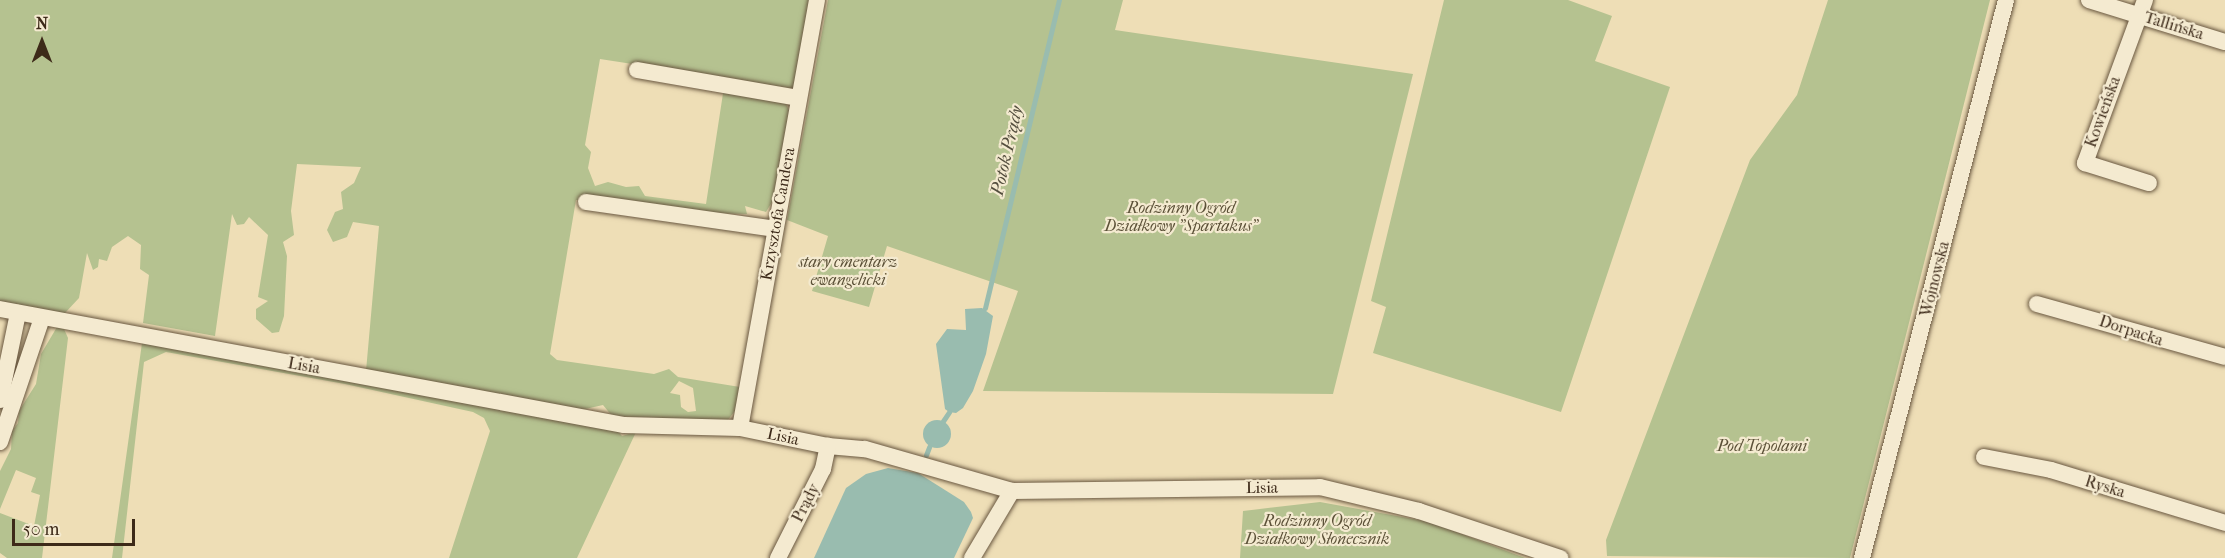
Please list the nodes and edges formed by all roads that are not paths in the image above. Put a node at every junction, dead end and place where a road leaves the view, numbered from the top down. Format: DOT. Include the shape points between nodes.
graph roads {
  1 [pos="818,0"];
  2 [pos="2006,0"];
  3 [pos="2089,0"];
  4 [pos="2141,7"];
  5 [pos="2225,42"];
  6 [pos="637,70"];
  7 [pos="799,98"];
  8 [pos="2149,183"];
  9 [pos="586,202"];
  10 [pos="776,229"];
  11 [pos="2037,304"];
  12 [pos="0,309"];
  13 [pos="18,313"];
  14 [pos="42,318"];
  15 [pos="2225,357"];
  16 [pos="0,400"];
  17 [pos="740,428"];
  18 [pos="0,442"];
  19 [pos="828,446"];
  20 [pos="1984,458"];
  21 [pos="1012,491"];
  22 [pos="2225,523"];
  23 [pos="778,558"];
  24 [pos="972,558"];
  25 [pos="1560,558"];
  26 [pos="1862,558"];
  1 -- 7 [label="street, Krzysztofa Candera"];
  2 -- 26 [label="street, Wojnowska"];
  3 -- 4 [label="street, Tallińska"];
  4 -- 5 [label="street, Tallińska"];
  4 -- 8 [label="street, Kowieńska" via="2085,162"];
  6 -- 7 [label="street"];
  7 -- 10 [label="street, Krzysztofa Candera"];
  9 -- 10 [label="street"];
  10 -- 17 [label="street, Krzysztofa Candera"];
  11 -- 15 [label="street, Dorpacka"];
  12 -- 13 [label="street, Lisia"];
  13 -- 14 [label="street, Lisia"];
  13 -- 16 [label="street"];
  14 -- 17 [label="street, Lisia" via="624,425"];
  14 -- 18 [label="street"];
  17 -- 19 [label="street, Lisia"];
  19 -- 21 [label="street, Lisia" via="899,456"];
  19 -- 23 [label="street, Prądy" via="823,469"];
  20 -- 22 [label="street, Ryska" via="2051,470"];
  21 -- 24 [label="street"];
  21 -- 25 [label="street, Lisia" via="1320,487 1419,511"];
}
